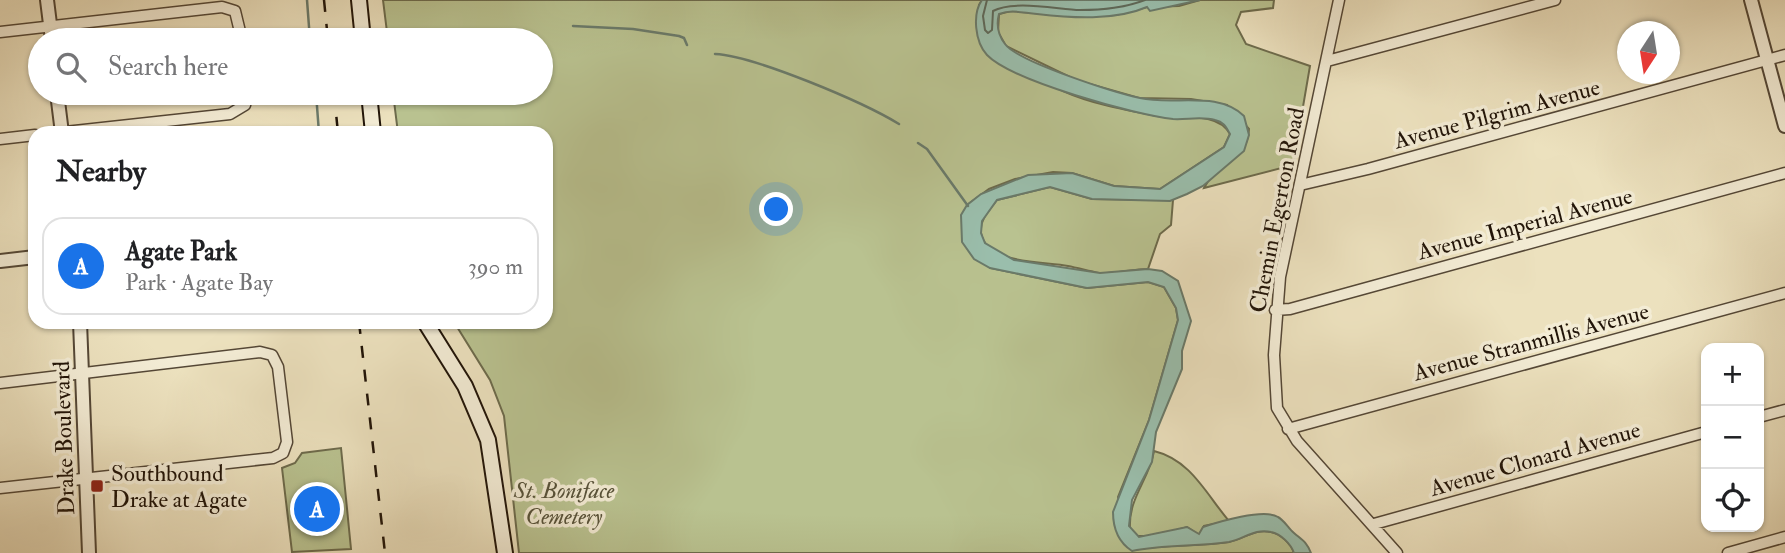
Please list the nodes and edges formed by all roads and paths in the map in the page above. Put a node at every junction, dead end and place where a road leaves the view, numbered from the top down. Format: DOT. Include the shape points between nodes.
graph roads {
  1 [pos="47,0"];
  2 [pos="359,0"];
  3 [pos="1339,0"];
  4 [pos="1555,0"];
  5 [pos="1751,0"];
  6 [pos="50,28"];
  7 [pos="89,28"];
  8 [pos="239,28"];
  9 [pos="362,28"];
  10 [pos="0,32"];
  11 [pos="28,33"];
  12 [pos="1785,54"];
  13 [pos="1768,59"];
  14 [pos="1327,61"];
  15 [pos="58,105"];
  16 [pos="245,105"];
  17 [pos="370,105"];
  18 [pos="61,126"];
  19 [pos="124,126"];
  20 [pos="372,126"];
  21 [pos="1785,126"];
  22 [pos="28,136"];
  23 [pos="0,139"];
  24 [pos="1785,173"];
  25 [pos="1300,185"];
  26 [pos="28,258"];
  27 [pos="0,261"];
  28 [pos="1785,293"];
  29 [pos="1275,310"];
  30 [pos="80,329"];
  31 [pos="429,329"];
  32 [pos="83,374"];
  33 [pos="0,383"];
  34 [pos="1785,410"];
  35 [pos="1764,416"];
  36 [pos="1288,429"];
  37 [pos="1701,433"];
  38 [pos="87,478"];
  39 [pos="0,488"];
  40 [pos="1374,524"];
  41 [pos="1785,537"];
  42 [pos="89,553"];
  43 [pos="505,553"];
  44 [pos="1397,553"];
  45 [pos="1728,553"];
  1 -- 6 [label="street"];
  2 -- 9 [label="main road"];
  3 -- 14 [label="street, Chemin Egerton Road"];
  4 -- 14 [label="street"];
  5 -- 13 [label="street"];
  7 -- 8 [label="street" via="222,7 235,12"];
  10 -- 11 [label="street"];
  12 -- 13 [label="street, Avenue Pilgrim Avenue"];
  13 -- 21 [label="street"];
  13 -- 25 [label="street, Avenue Pilgrim Avenue"];
  14 -- 25 [label="street, Chemin Egerton Road"];
  15 -- 18 [label="street"];
  16 -- 19 [label="street" via="230,114"];
  17 -- 20 [label="main road"];
  22 -- 23 [label="street"];
  24 -- 29 [label="street, Avenue Imperial Avenue"];
  25 -- 29 [label="street, Chemin Egerton Road"];
  26 -- 27 [label="street"];
  28 -- 36 [label="street, Avenue Stranmillis Avenue"];
  29 -- 36 [label="street, Chemin Egerton Road" via="1277,408"];
  30 -- 32 [label="street, Drake Boulevard"];
  31 -- 43 [label="main road" via="465,387 488,440"];
  32 -- 33 [label="street"];
  32 -- 38 [label="street, Drake Boulevard"];
  32 -- 38 [label="street" via="260,352 272,355 278,367 287,442 283,453 273,458"];
  34 -- 35 [label="street"];
  36 -- 40 [label="street, Chemin Egerton Road"];
  37 -- 40 [label="street, Avenue Clonard Avenue"];
  38 -- 39 [label="street"];
  38 -- 42 [label="street, Drake Boulevard"];
  40 -- 44 [label="street, Chemin Egerton Road"];
  41 -- 45 [label="street"];
}
